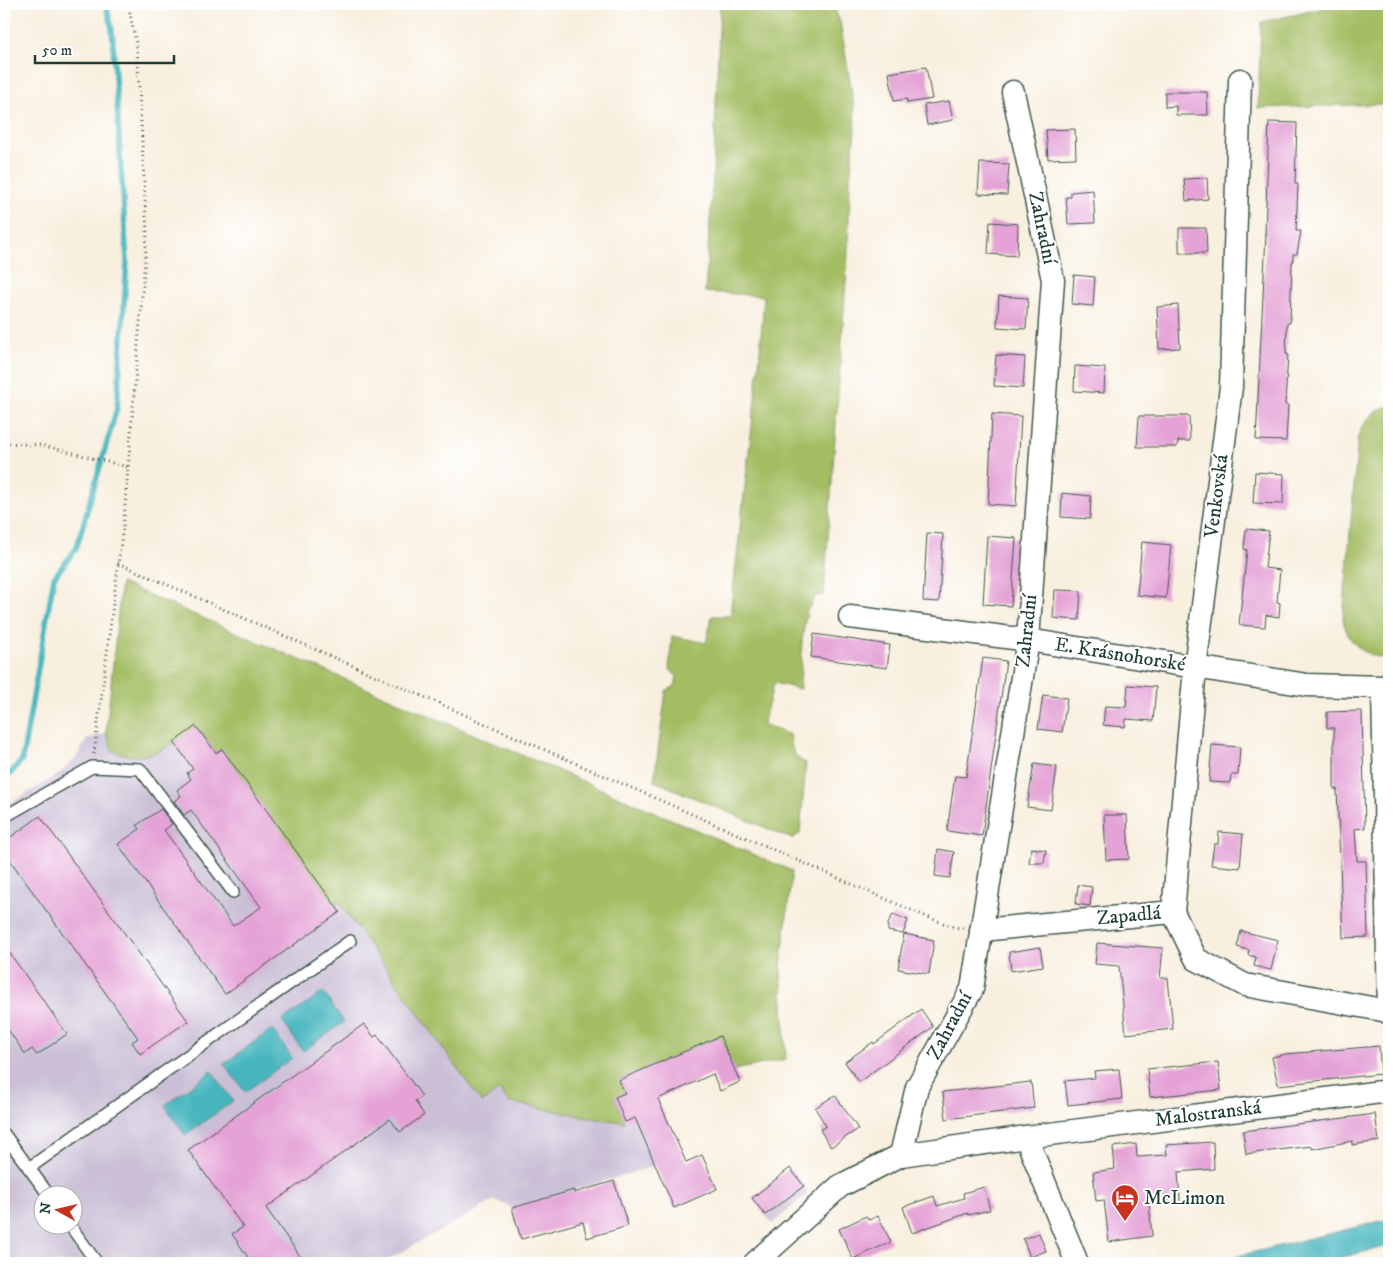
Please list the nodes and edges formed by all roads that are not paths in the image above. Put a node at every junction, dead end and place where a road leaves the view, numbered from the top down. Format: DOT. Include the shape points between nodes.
graph roads {
  1 [pos="1240,80"];
  2 [pos="1012,92"];
  3 [pos="850,617"];
  4 [pos="1028,640"];
  5 [pos="1195,668"];
  6 [pos="1386,685"];
  7 [pos="4,817"];
  8 [pos="233,892"];
  9 [pos="1173,912"];
  10 [pos="981,930"];
  11 [pos="350,941"];
  12 [pos="1389,1012"];
  13 [pos="1389,1091"];
  14 [pos="4,1134"];
  15 [pos="1026,1138"];
  16 [pos="901,1155"];
  17 [pos="29,1168"];
  18 [pos="41,1184"];
  19 [pos="76,1234"];
  20 [pos="97,1263"];
  21 [pos="755,1263"];
  22 [pos="1077,1263"];
  1 -- 5 [label="street, Venkovská" via="1230,387"];
  2 -- 4 [label="street, Zahradní" via="1053,280"];
  3 -- 4 [label="street, E. Krásnohorské"];
  4 -- 5 [label="street, E. Krásnohorské"];
  4 -- 10 [label="street, Zahradní"];
  5 -- 6 [label="street, E. Krásnohorské" via="1307,685"];
  5 -- 9 [label="street, Venkovská"];
  6 -- 12 [label="street"];
  7 -- 8 [label="lane" via="92,767 140,769"];
  9 -- 10 [label="street, Zapadlá"];
  9 -- 12 [label="street, Zapadlá" via="1196,959 1245,985"];
  10 -- 16 [label="street, Zahradní" via="972,989 917,1087"];
  11 -- 17 [label="lane"];
  13 -- 15 [label="street, Malostranská"];
  14 -- 17 [label="lane"];
  15 -- 16 [label="street, Malostranská"];
  15 -- 22 [label="street"];
  16 -- 21 [label="street, Malostranská" via="840,1186"];
  17 -- 18 [label="lane"];
  19 -- 20 [label="lane"];
}
